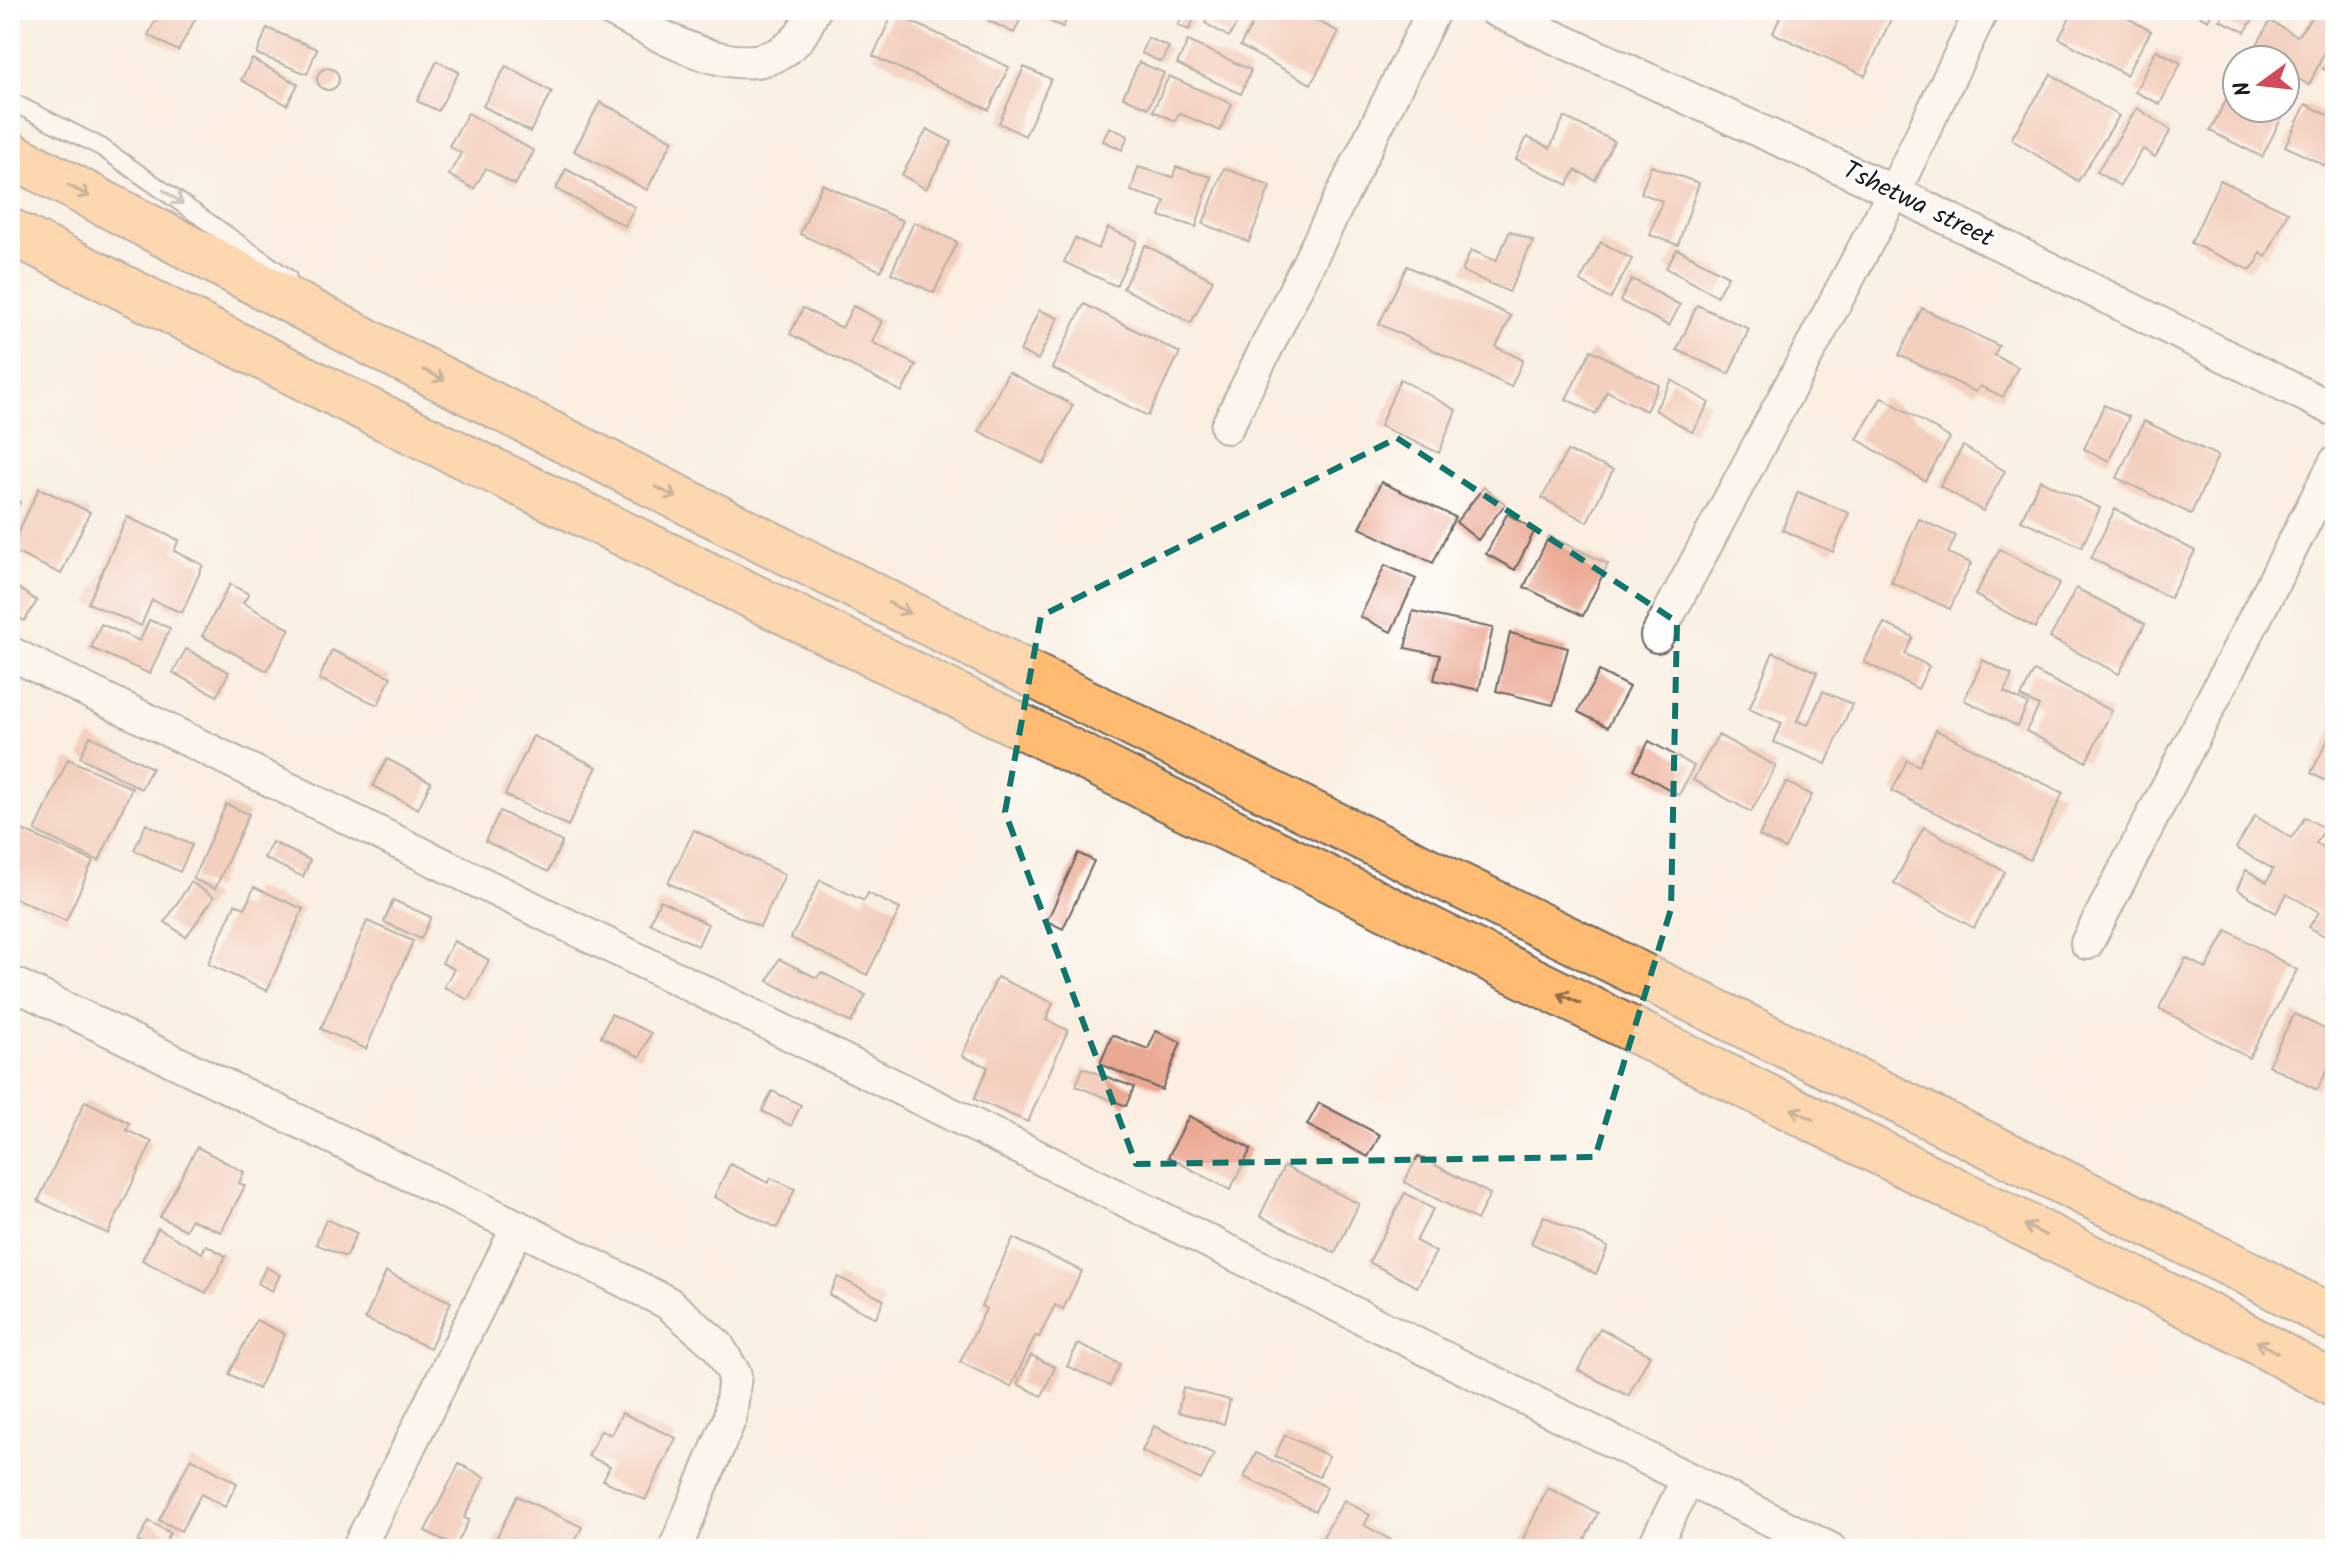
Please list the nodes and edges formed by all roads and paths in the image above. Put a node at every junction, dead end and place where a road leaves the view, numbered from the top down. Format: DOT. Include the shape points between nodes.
graph roads {
  1 [pos="611,10"];
  2 [pos="814,10"];
  3 [pos="1434,10"];
  4 [pos="1495,10"];
  5 [pos="1982,10"];
  6 [pos="10,101"];
  7 [pos="10,154"];
  8 [pos="1894,192"];
  9 [pos="10,231"];
  10 [pos="390,353"];
  11 [pos="2335,410"];
  12 [pos="1227,427"];
  13 [pos="2335,463"];
  14 [pos="1657,636"];
  15 [pos="10,653"];
  16 [pos="2087,943"];
  17 [pos="10,982"];
  18 [pos="518,1227"];
  19 [pos="2335,1320"];
  20 [pos="2335,1385"];
  21 [pos="1688,1479"];
  22 [pos="358,1549"];
  23 [pos="675,1549"];
  24 [pos="1653,1549"];
  25 [pos="1830,1549"];
  1 -- 2 [label="street" via="708,57 747,62 773,57 798,38"];
  3 -- 12 [label="street"];
  4 -- 8 [label="street, Tshetwa street"];
  5 -- 8 [label="street"];
  6 -- 10 [label="lane, one-way" via="101,147"];
  7 -- 10 [label="main road, one-way"];
  8 -- 11 [label="street, Tshetwa street"];
  8 -- 14 [label="street"];
  20 -- 9 [label="main road, one-way" via="2223,1323 1104,767"];
  10 -- 19 [label="main road, one-way"];
  13 -- 16 [label="street"];
  15 -- 21 [label="street"];
  17 -- 18 [label="street"];
  18 -- 22 [label="street"];
  18 -- 23 [label="street" via="668,1303 718,1346 735,1375 730,1418"];
  21 -- 24 [label="street"];
  21 -- 25 [label="street"];
}
